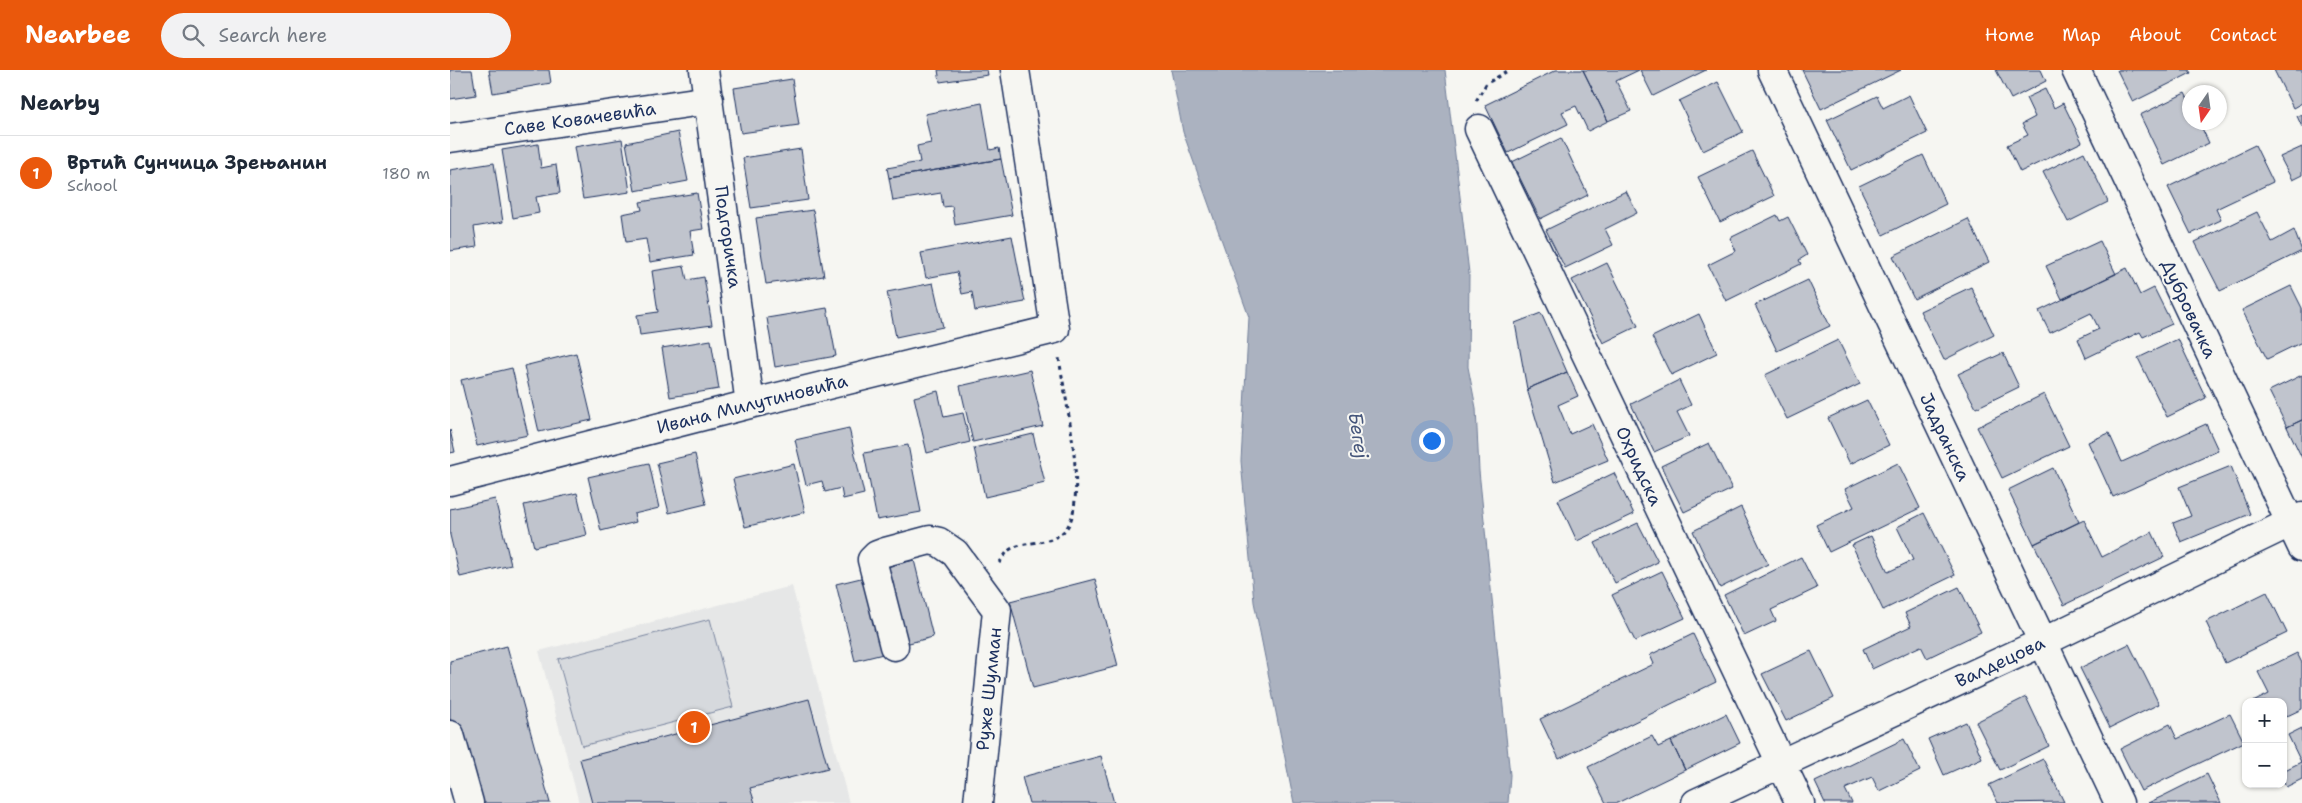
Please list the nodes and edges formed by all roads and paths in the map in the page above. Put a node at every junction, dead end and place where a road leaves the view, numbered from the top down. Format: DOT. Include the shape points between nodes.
graph roads {
  1 [pos="704,70"];
  2 [pos="1015,70"];
  3 [pos="1509,70"];
  4 [pos="1772,70"];
  5 [pos="2076,70"];
  6 [pos="710,100"];
  7 [pos="1478,129"];
  8 [pos="450,138"];
  9 [pos="1055,330"];
  10 [pos="750,404"];
  11 [pos="450,481"];
  12 [pos="2296,520"];
  13 [pos="2302,548"];
  14 [pos="987,597"];
  15 [pos="2043,642"];
  16 [pos="894,646"];
  17 [pos="450,735"];
  18 [pos="1781,763"];
  19 [pos="469,803"];
  20 [pos="978,803"];
  21 [pos="1696,803"];
  22 [pos="1800,803"];
  23 [pos="2119,803"];
  1 -- 6 [label="street, Подгоричка"];
  2 -- 9 [label="street"];
  3 -- 7 [label="path" via="1486,84 1475,104"];
  4 -- 15 [label="street, Јадранска"];
  5 -- 12 [label="street, Дубровачка"];
  6 -- 8 [label="street, Саве Ковачевића"];
  6 -- 10 [label="street, Подгоричка"];
  7 -- 18 [label="street, Охридска"];
  9 -- 10 [label="street, Ивана Милутиновића"];
  9 -- 14 [label="path" via="1077,481 1073,519 1057,537 1014,547 1008,552 995,570"];
  10 -- 11 [label="street, Ивана Милутиновића"];
  12 -- 13 [label="street, Дубровачка"];
  12 -- 15 [label="street, Валдецова"];
  14 -- 16 [label="street, Руже Шулман" via="950,548 930,540 874,558"];
  14 -- 20 [label="street, Руже Шулман" via="997,610"];
  15 -- 18 [label="street, Валдецова"];
  15 -- 23 [label="street, Јадранска"];
  17 -- 19 [label="street"];
  18 -- 21 [label="street, Валдецова"];
  18 -- 22 [label="street, Охридска"];
}
